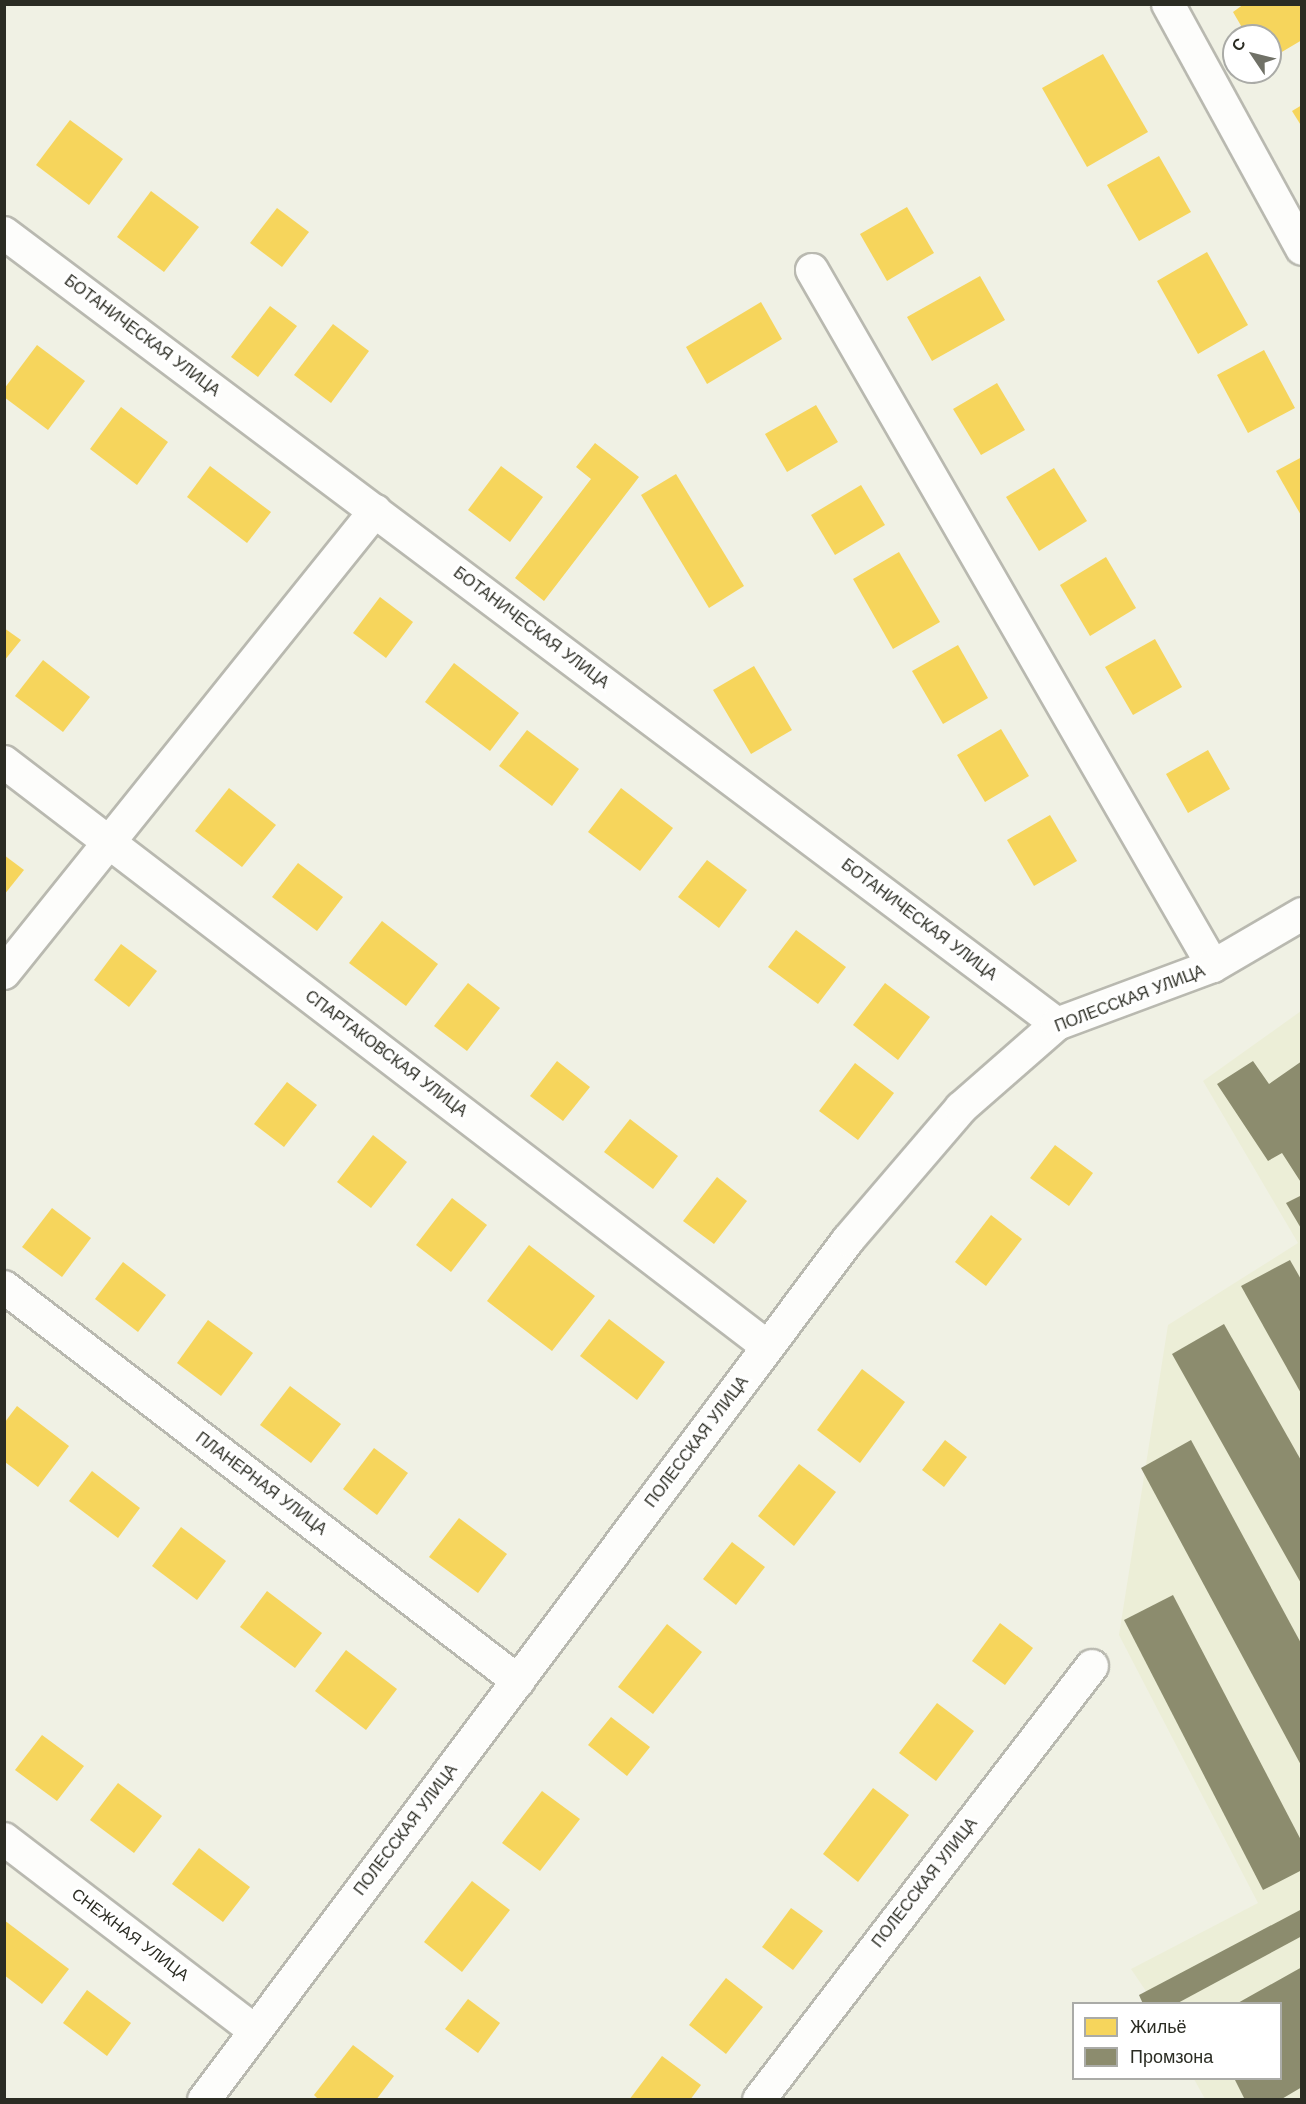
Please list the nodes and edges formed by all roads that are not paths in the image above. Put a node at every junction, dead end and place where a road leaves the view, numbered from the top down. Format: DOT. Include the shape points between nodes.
graph roads {
  1 [pos="1168,4"];
  2 [pos="4,233"];
  3 [pos="1302,249"];
  4 [pos="812,270"];
  5 [pos="375,511"];
  6 [pos="4,762"];
  7 [pos="112,844"];
  8 [pos="1302,914"];
  9 [pos="1213,966"];
  10 [pos="4,973"];
  11 [pos="1057,1024"];
  12 [pos="4,1287"];
  13 [pos="768,1347"];
  14 [pos="1092,1666"];
  15 [pos="518,1681"];
  16 [pos="4,1839"];
  17 [pos="255,2031"];
  18 [pos="204,2100"];
  19 [pos="759,2100"];
  1 -- 3 [label="street"];
  2 -- 5 [label="street, БОТАНИЧЕСКАЯ УЛИЦА"];
  4 -- 9 [label="street"];
  5 -- 7 [label="street"];
  5 -- 11 [label="street, БОТАНИЧЕСКАЯ УЛИЦА"];
  6 -- 7 [label="street, СПАРТАКОВСКАЯ УЛИЦА"];
  7 -- 10 [label="street"];
  7 -- 13 [label="street, СПАРТАКОВСКАЯ УЛИЦА"];
  8 -- 9 [label="street, ПОЛЕССКАЯ УЛИЦА"];
  9 -- 11 [label="street, ПОЛЕССКАЯ УЛИЦА"];
  11 -- 13 [label="street, ПОЛЕССКАЯ УЛИЦА" via="961,1108 848,1240"];
  12 -- 15 [label="street, ПЛАНЕРНАЯ УЛИЦА"];
  13 -- 15 [label="street, ПОЛЕССКАЯ УЛИЦА"];
  14 -- 19 [label="street, ПОЛЕССКАЯ УЛИЦА"];
  15 -- 17 [label="street, ПОЛЕССКАЯ УЛИЦА"];
  16 -- 17 [label="street, СНЕЖНАЯ УЛИЦА"];
  17 -- 18 [label="street, ПОЛЕССКАЯ УЛИЦА"];
}
